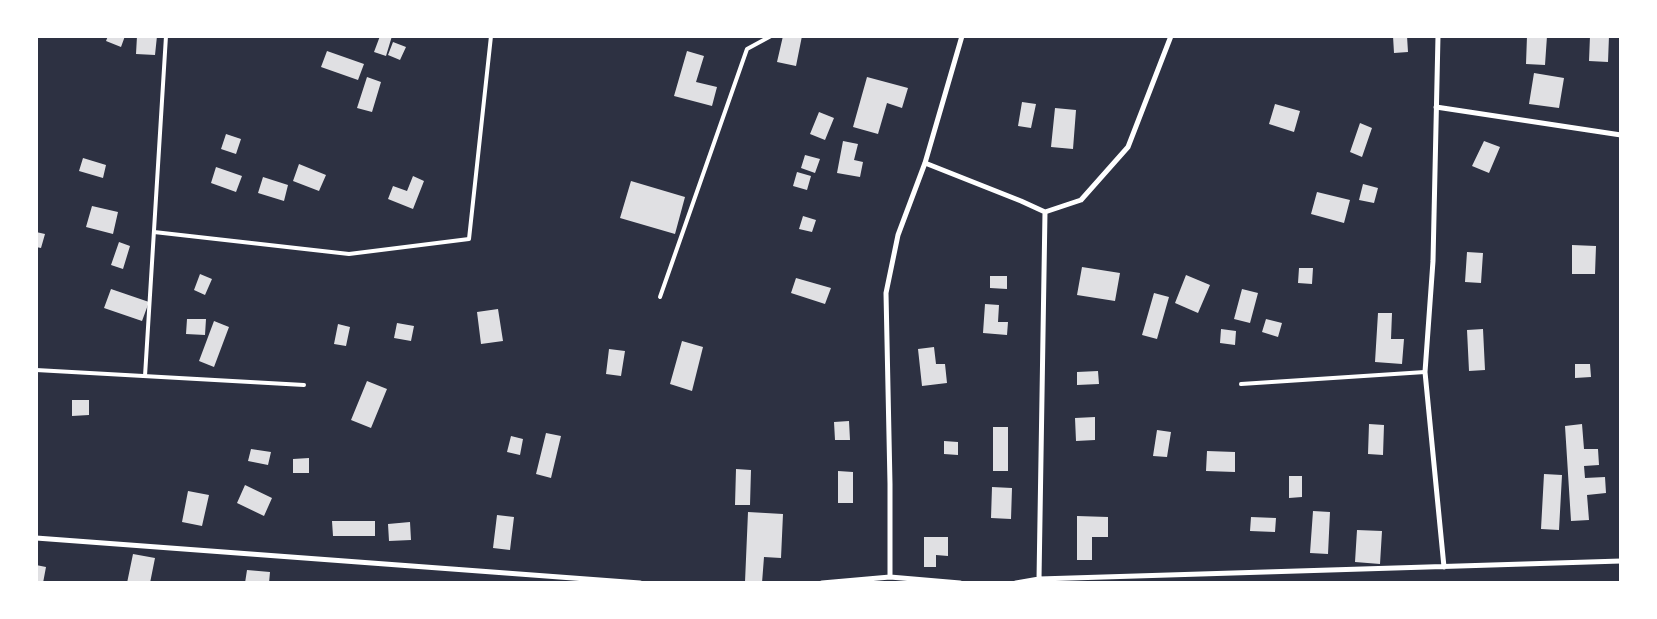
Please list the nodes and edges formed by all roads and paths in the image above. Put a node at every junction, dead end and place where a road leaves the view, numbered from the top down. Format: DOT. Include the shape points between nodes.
graph roads {
  1 [pos="166,36"];
  2 [pos="491,36"];
  3 [pos="771,36"];
  4 [pos="962,36"];
  5 [pos="1171,36"];
  6 [pos="1438,36"];
  7 [pos="1436,107"];
  8 [pos="1621,135"];
  9 [pos="925,163"];
  10 [pos="1045,212"];
  11 [pos="154,232"];
  12 [pos="660,297"];
  13 [pos="36,370"];
  14 [pos="1425,372"];
  15 [pos="146,376"];
  16 [pos="1241,384"];
  17 [pos="304,385"];
  18 [pos="36,538"];
  19 [pos="1621,561"];
  20 [pos="1444,567"];
  21 [pos="1178,576"];
  22 [pos="890,577"];
  23 [pos="1039,579"];
  24 [pos="640,583"];
  25 [pos="822,583"];
  26 [pos="960,583"];
  27 [pos="1016,583"];
  28 [pos="1178,583"];
  1 -- 11 [label="lane"];
  2 -- 11 [label="lane" via="469,239 349,254"];
  3 -- 12 [label="lane" via="747,50"];
  4 -- 9 [label="street"];
  5 -- 10 [label="street" via="1128,147 1081,200"];
  6 -- 7 [label="street"];
  7 -- 8 [label="street"];
  7 -- 14 [label="street" via="1433,261"];
  9 -- 10 [label="street"];
  9 -- 22 [label="street" via="898,235 886,293"];
  10 -- 23 [label="street"];
  11 -- 15 [label="lane"];
  13 -- 15 [label="lane"];
  14 -- 16 [label="lane"];
  14 -- 20 [label="street"];
  15 -- 17 [label="lane"];
  18 -- 24 [label="street"];
  19 -- 20 [label="street"];
  20 -- 21 [label="street"];
  21 -- 23 [label="street"];
  21 -- 28 [label="street"];
  22 -- 25 [label="street"];
  22 -- 26 [label="street"];
  23 -- 27 [label="street"];
}
